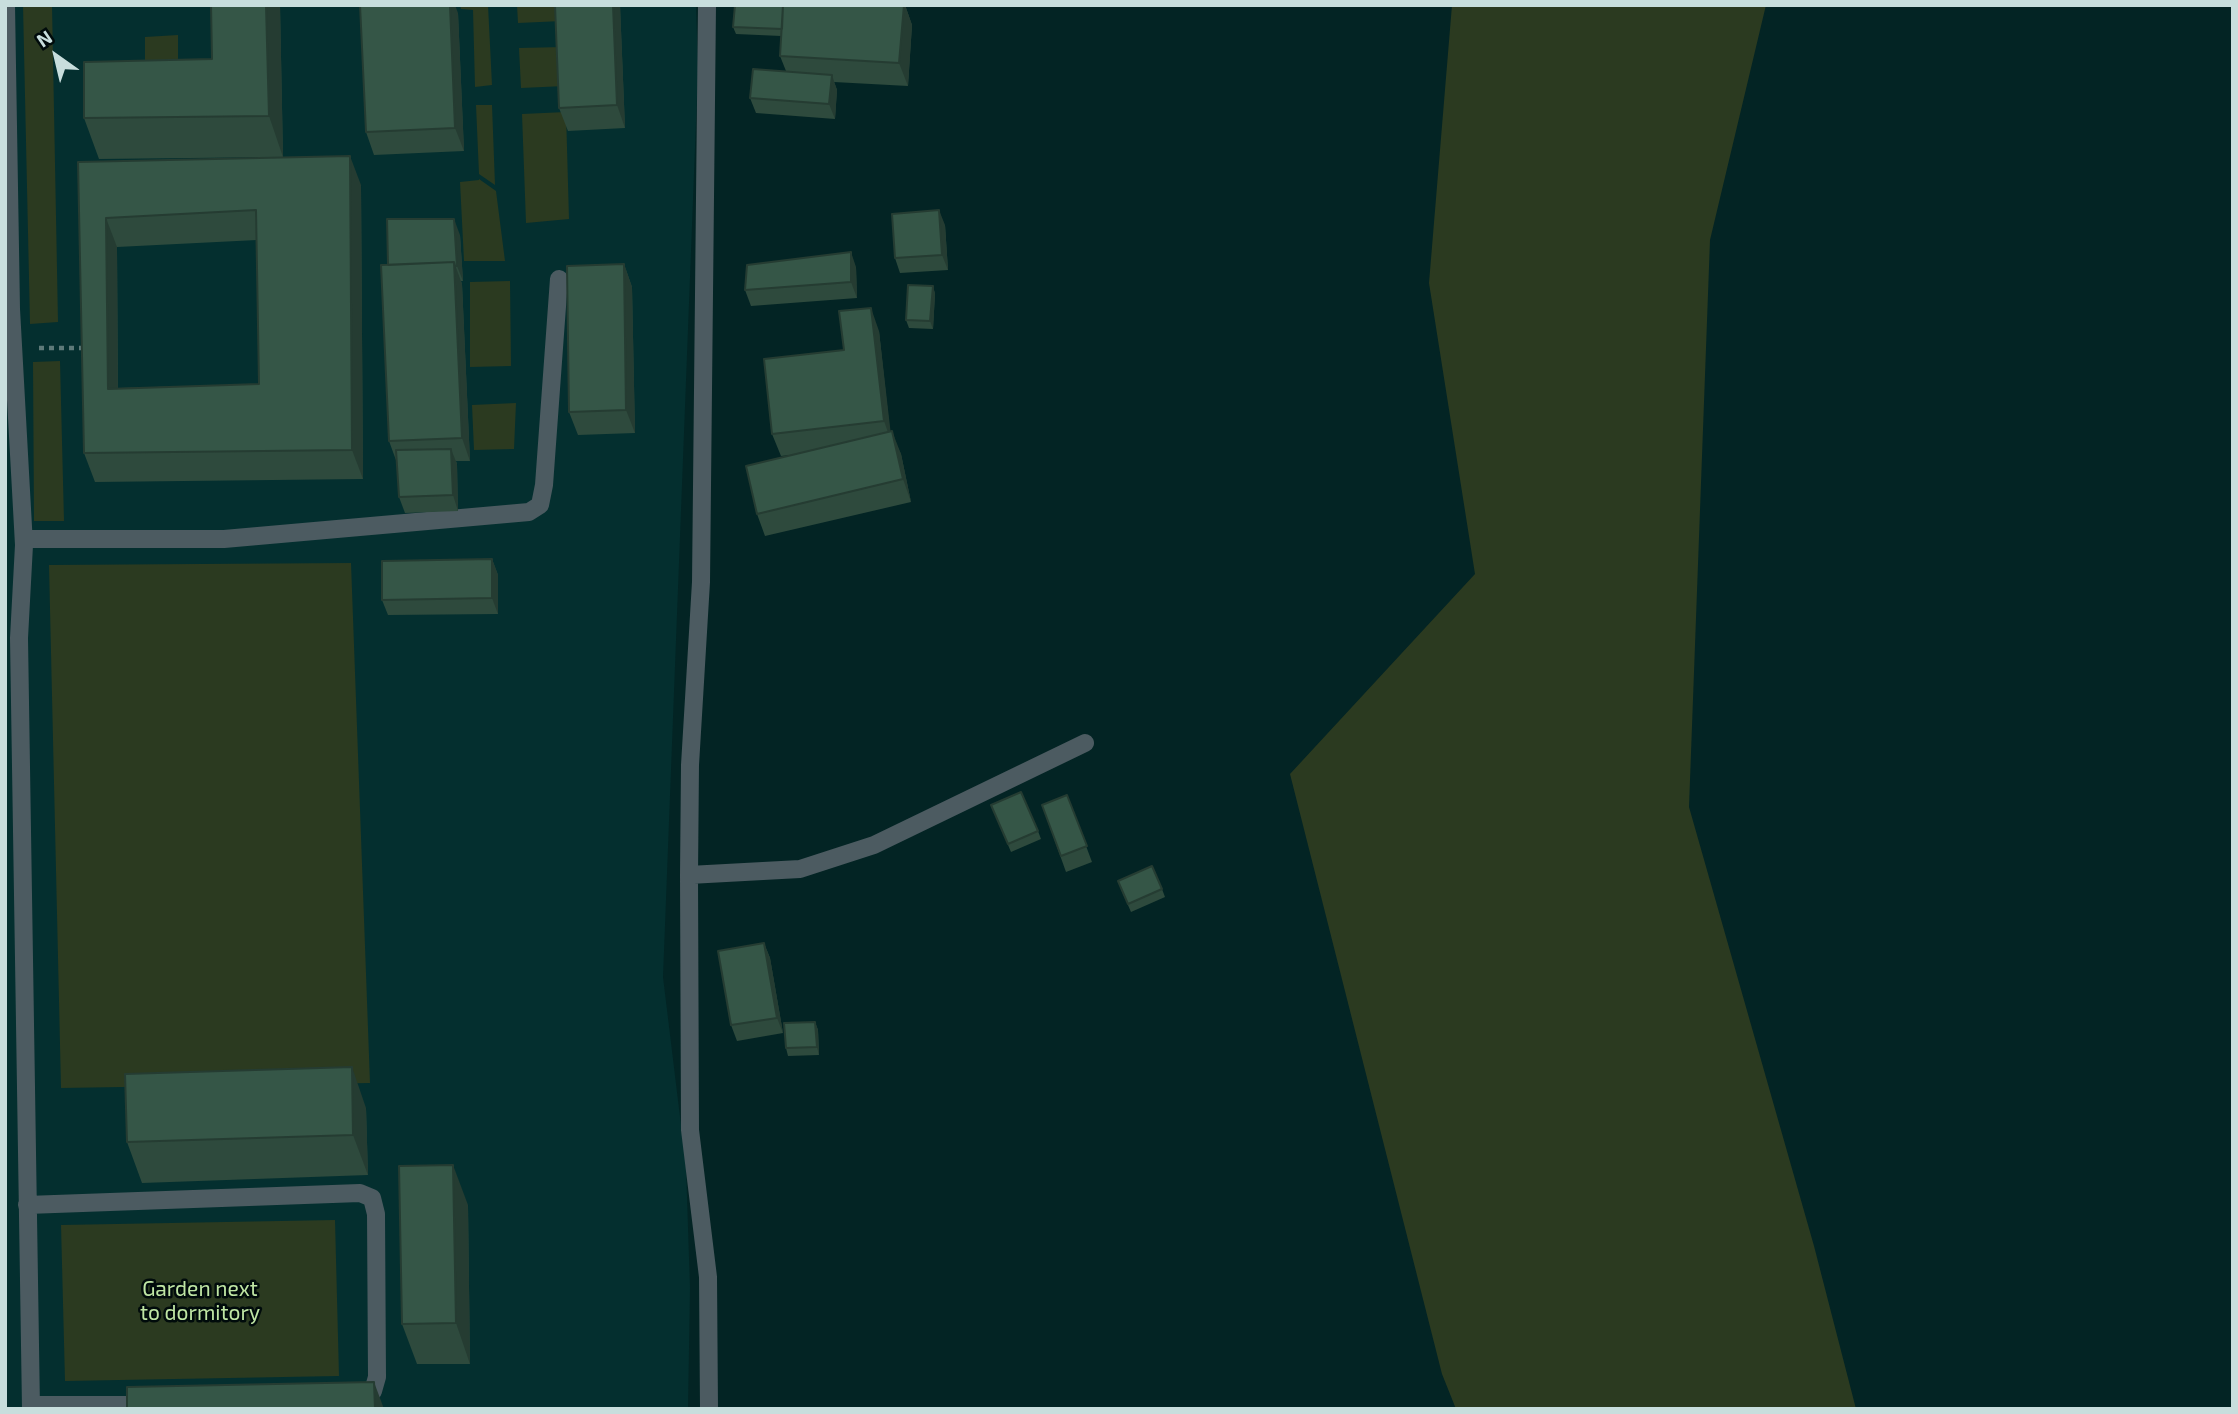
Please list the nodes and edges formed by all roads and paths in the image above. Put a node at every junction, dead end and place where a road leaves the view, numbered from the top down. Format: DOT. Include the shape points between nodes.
graph roads {
  1 [pos="6,5"];
  2 [pos="707,5"];
  3 [pos="5,25"];
  4 [pos="6,134"];
  5 [pos="559,279"];
  6 [pos="8,309"];
  7 [pos="35,348"];
  8 [pos="81,348"];
  9 [pos="24,539"];
  10 [pos="12,638"];
  11 [pos="1085,743"];
  12 [pos="689,875"];
  13 [pos="27,1205"];
  14 [pos="168,1405"];
  15 [pos="350,1405"];
  16 [pos="31,1407"];
  17 [pos="709,1409"];
  1 -- 3 [label="street"];
  2 -- 12 [label="street" via="701,582 690,765"];
  3 -- 4 [label="street"];
  4 -- 6 [label="street"];
  5 -- 9 [label="street" via="544,485 540,505 529,512 224,539"];
  6 -- 9 [label="street"];
  7 -- 8 [label="path"];
  9 -- 10 [label="street"];
  10 -- 13 [label="street"];
  11 -- 12 [label="street" via="874,845 800,869"];
  12 -- 17 [label="street" via="690,1130 708,1278"];
  13 -- 15 [label="street" via="360,1193 372,1198 376,1214 376,1377 373,1391"];
  13 -- 16 [label="street"];
  14 -- 16 [label="street"];
}
